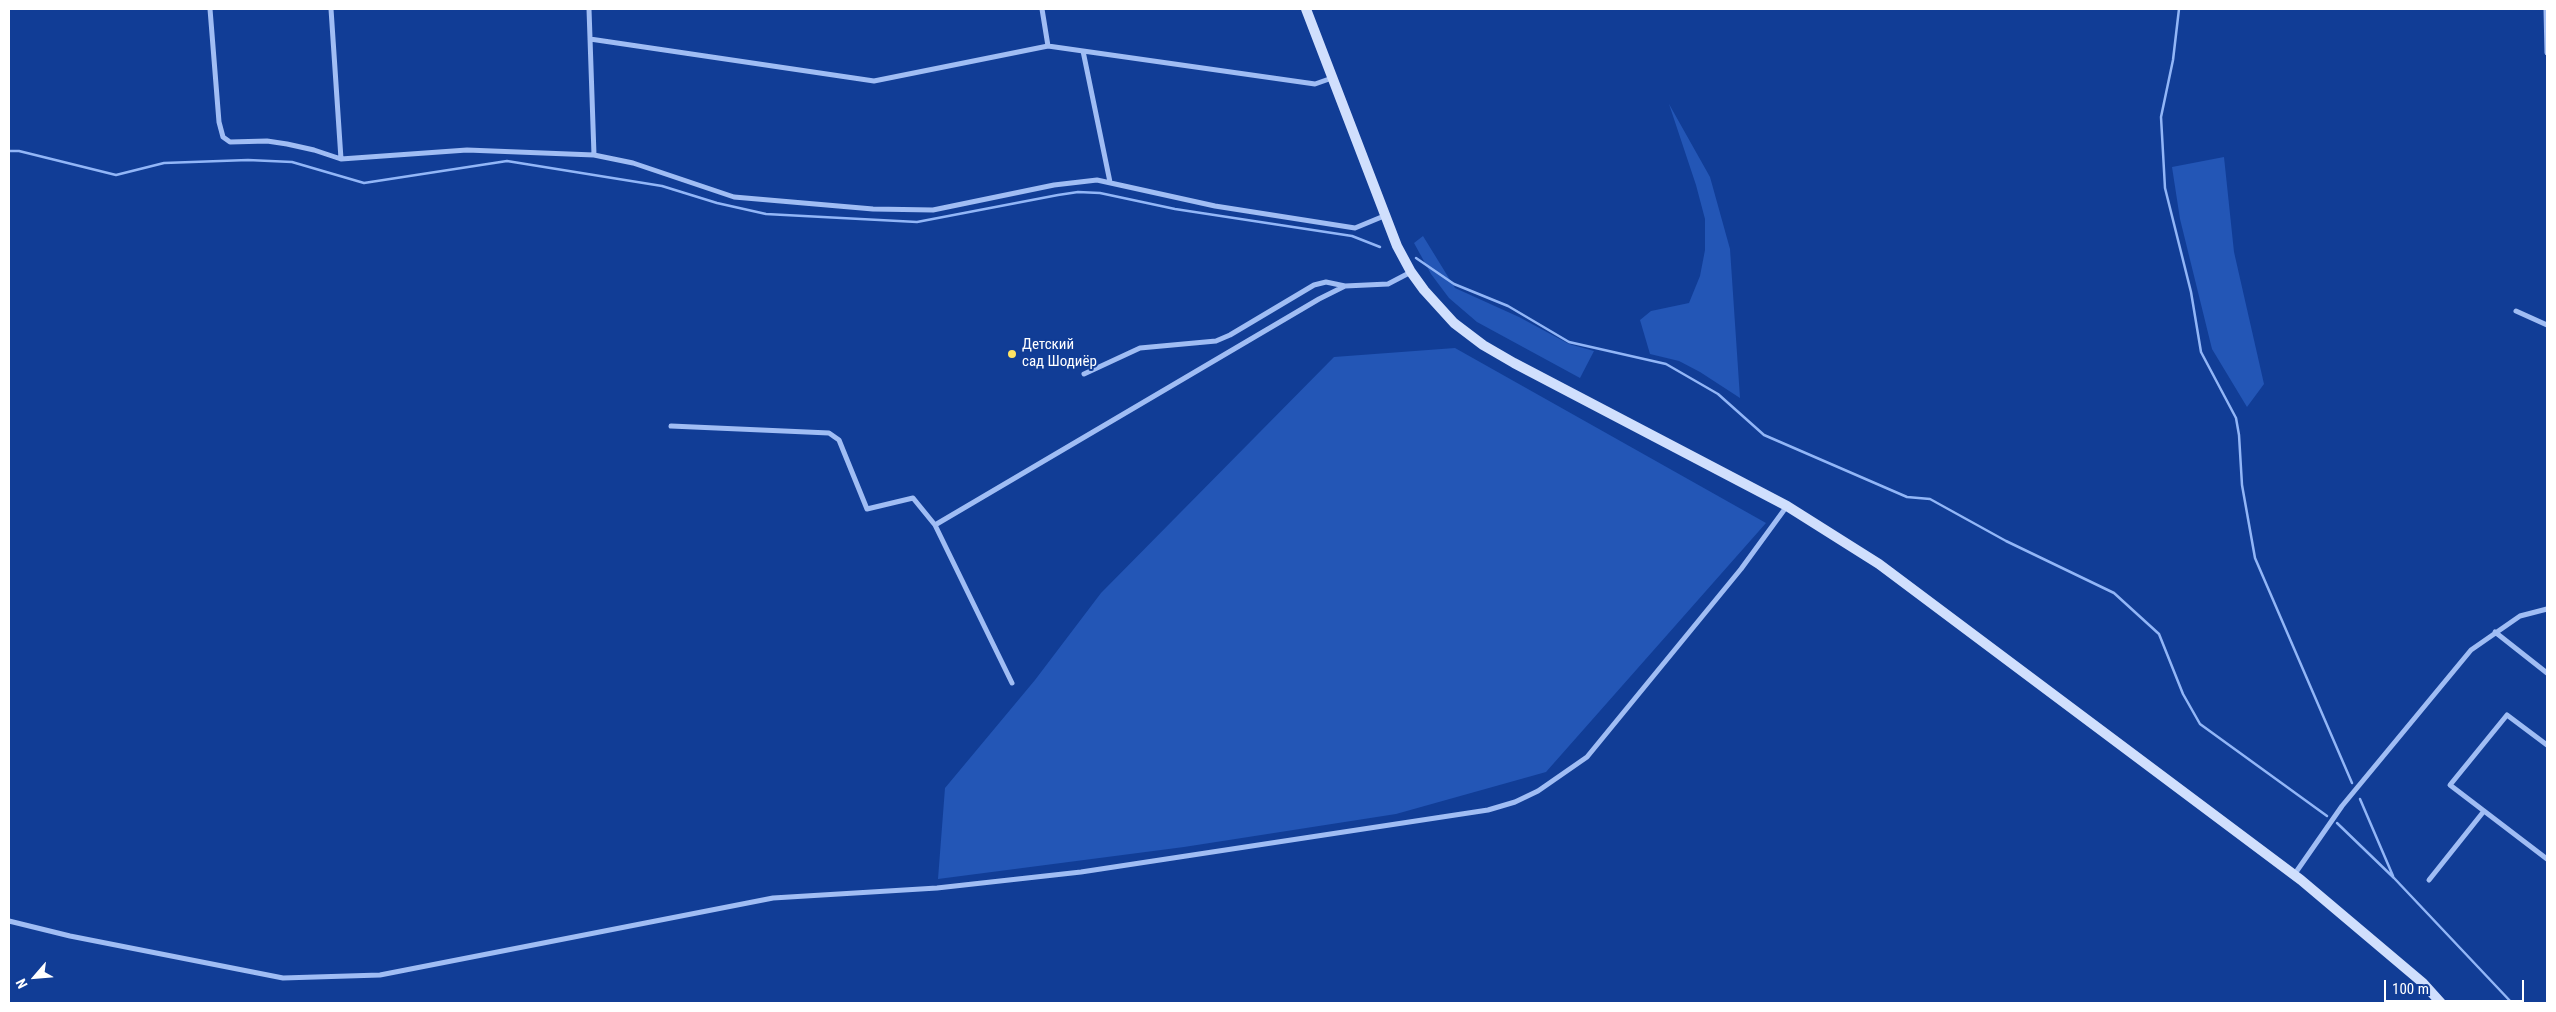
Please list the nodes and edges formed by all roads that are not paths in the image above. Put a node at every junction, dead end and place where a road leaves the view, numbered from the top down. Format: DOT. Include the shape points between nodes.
graph roads {
  1 [pos="210,9"];
  2 [pos="331,9"];
  3 [pos="589,9"];
  4 [pos="1042,9"];
  5 [pos="1306,9"];
  6 [pos="2546,9"];
  7 [pos="590,39"];
  8 [pos="1048,46"];
  9 [pos="1083,51"];
  10 [pos="2547,53"];
  11 [pos="1332,78"];
  12 [pos="594,155"];
  13 [pos="341,159"];
  14 [pos="1110,182"];
  15 [pos="1384,216"];
  16 [pos="1411,272"];
  17 [pos="1346,286"];
  18 [pos="2516,311"];
  19 [pos="2547,325"];
  20 [pos="1084,374"];
  21 [pos="671,426"];
  22 [pos="1787,506"];
  23 [pos="935,525"];
  24 [pos="2547,609"];
  25 [pos="2495,632"];
  26 [pos="2547,673"];
  27 [pos="1012,683"];
  28 [pos="2547,745"];
  29 [pos="2484,812"];
  30 [pos="2547,859"];
  31 [pos="2294,875"];
  32 [pos="2429,880"];
  33 [pos="9,920"];
  34 [pos="2441,1003"];
  1 -- 13 [label="street" via="223,138 234,142 287,144"];
  2 -- 13 [label="street"];
  3 -- 7 [label="street"];
  4 -- 8 [label="street"];
  5 -- 11 [label="main road"];
  6 -- 10 [label="street"];
  7 -- 8 [label="street" via="874,81"];
  7 -- 12 [label="street"];
  8 -- 9 [label="street"];
  9 -- 11 [label="street" via="1314,84"];
  9 -- 14 [label="street"];
  11 -- 15 [label="main road"];
  12 -- 13 [label="street" via="466,150"];
  12 -- 14 [label="street" via="633,163 734,197 873,209 934,210 1054,185"];
  14 -- 15 [label="street" via="1215,206 1355,228"];
  15 -- 16 [label="main road"];
  16 -- 17 [label="street" via="1388,284"];
  16 -- 22 [label="main road" via="1438,307 1483,345"];
  17 -- 20 [label="street" via="1326,282 1314,285 1216,341 1140,348"];
  17 -- 23 [label="street"];
  18 -- 19 [label="street"];
  21 -- 23 [label="street" via="829,433 839,440 867,509 913,498"];
  22 -- 31 [label="main road" via="1879,564"];
  22 -- 33 [label="street" via="1741,569 1587,757 1538,791 1488,810 1081,872 937,888 773,898 380,975 283,978 70,936"];
  23 -- 27 [label="street"];
  24 -- 25 [label="street" via="2520,616"];
  25 -- 26 [label="street"];
  25 -- 31 [label="street" via="2471,650 2342,806"];
  28 -- 29 [label="street" via="2507,715 2450,785"];
  29 -- 30 [label="street"];
  29 -- 32 [label="street"];
  31 -- 34 [label="main road" via="2423,983"];
}
